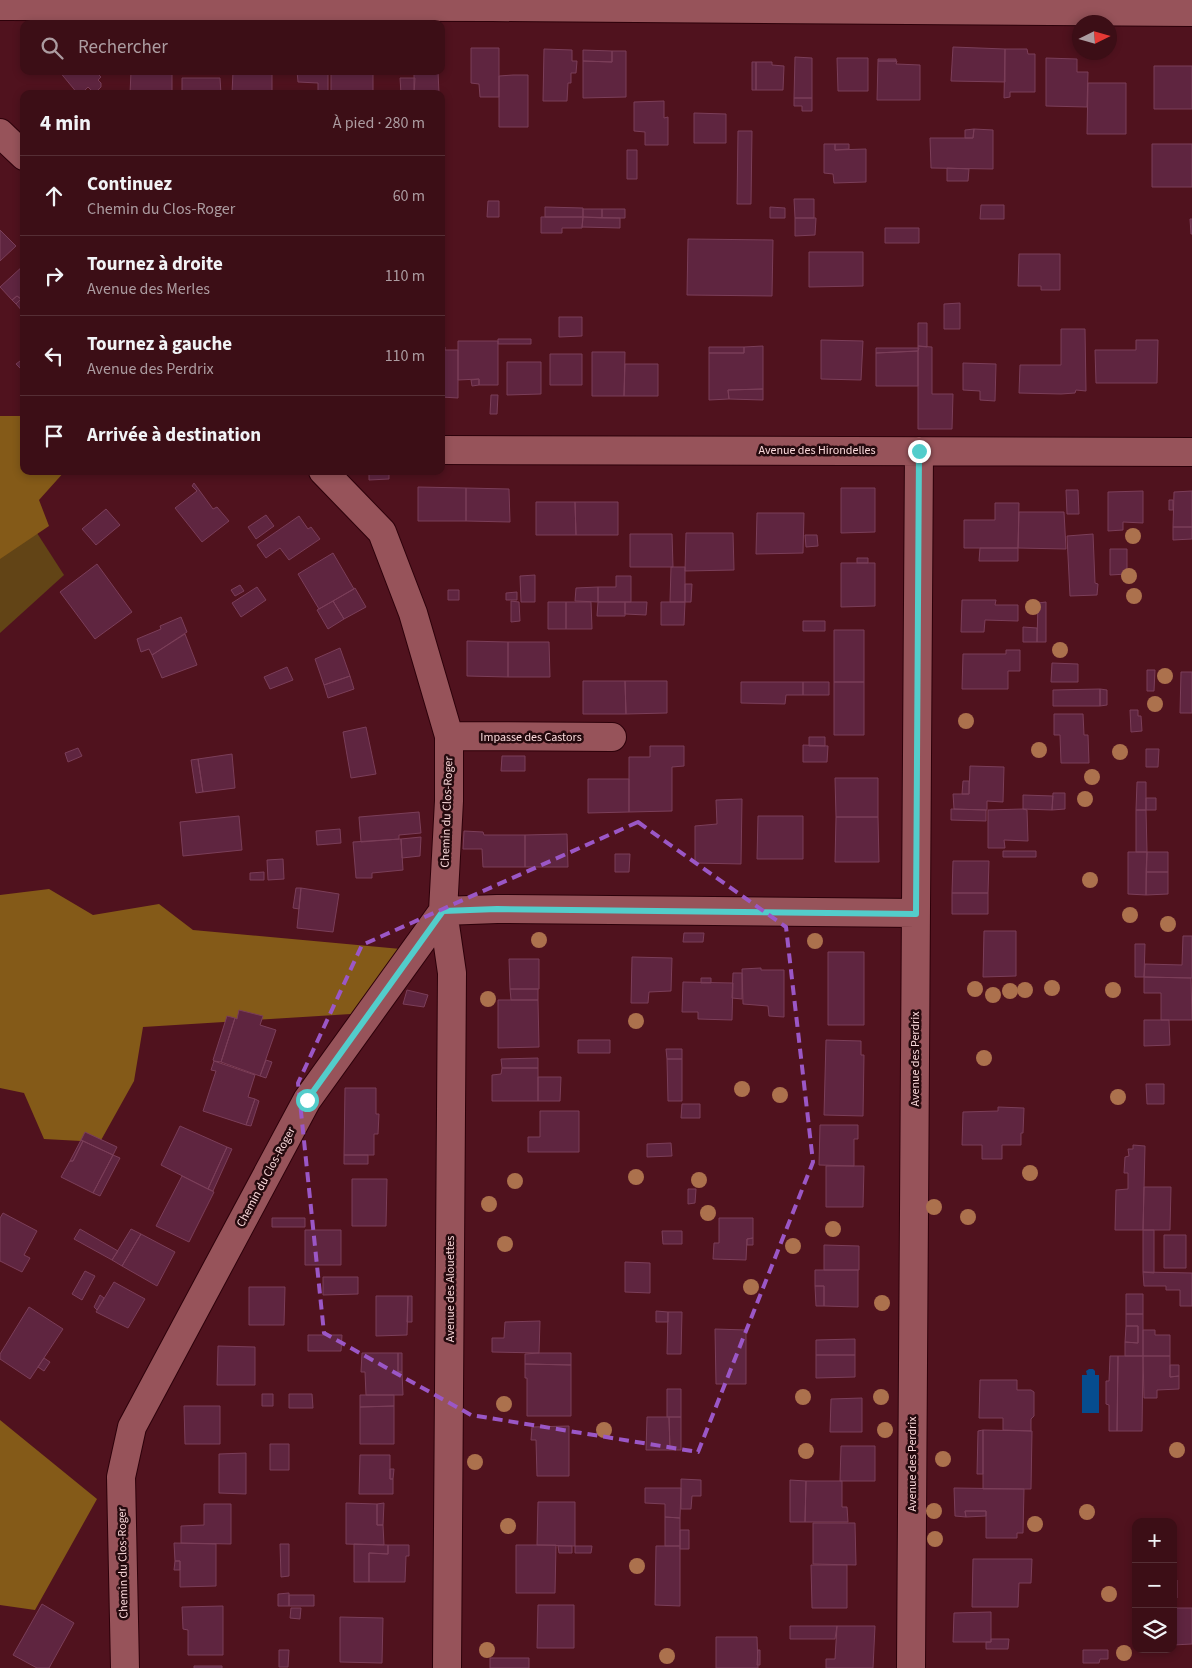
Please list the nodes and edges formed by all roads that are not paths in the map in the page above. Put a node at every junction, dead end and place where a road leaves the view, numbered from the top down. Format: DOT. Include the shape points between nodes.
graph roads {
  1 [pos="0,6"];
  2 [pos="1192,12"];
  3 [pos="0,133"];
  4 [pos="20,152"];
  5 [pos="445,450"];
  6 [pos="919,451"];
  7 [pos="1192,452"];
  8 [pos="327,475"];
  9 [pos="449,736"];
  10 [pos="612,737"];
  11 [pos="443,911"];
  12 [pos="916,914"];
  13 [pos="125,1668"];
  14 [pos="447,1668"];
  15 [pos="911,1668"];
  1 -- 2 [label="street"];
  3 -- 4 [label="street"];
  5 -- 6 [label="street, Avenue des Hirondelles"];
  6 -- 7 [label="street, Avenue des Hirondelles"];
  6 -- 12 [label="street, Avenue des Perdrix"];
  8 -- 9 [label="street, Chemin du Clos-Roger" via="382,532 413,612"];
  9 -- 10 [label="street, Impasse des Castors"];
  9 -- 11 [label="street, Chemin du Clos-Roger"];
  11 -- 12 [label="street"];
  11 -- 13 [label="street, Chemin du Clos-Roger" via="307,1100 132,1427 121,1477"];
  11 -- 14 [label="street, Avenue des Alouettes" via="452,973"];
  12 -- 15 [label="street, Avenue des Perdrix"];
}
